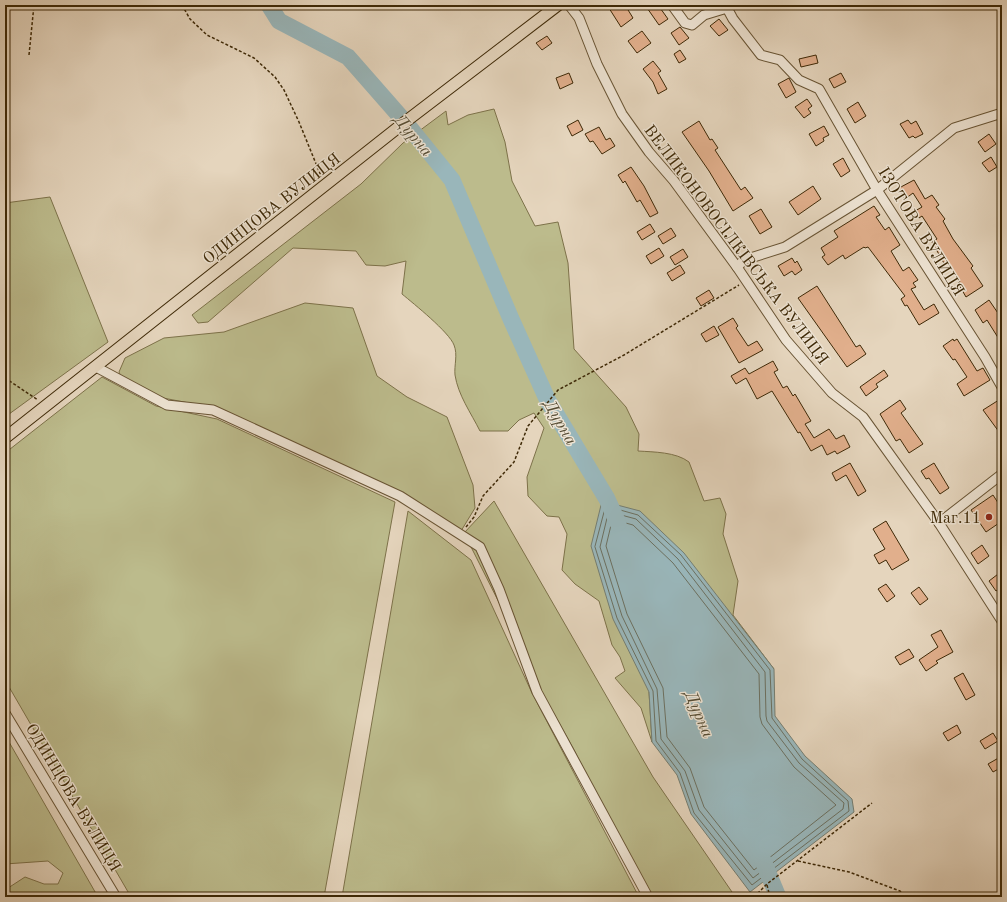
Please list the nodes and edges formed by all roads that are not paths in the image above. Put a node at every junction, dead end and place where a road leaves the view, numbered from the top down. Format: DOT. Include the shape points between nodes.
graph roads {
  1 [pos="558,5"];
  2 [pos="569,5"];
  3 [pos="672,5"];
  4 [pos="729,6"];
  5 [pos="1001,116"];
  6 [pos="877,190"];
  7 [pos="737,267"];
  8 [pos="96,367"];
  9 [pos="1002,387"];
  10 [pos="5,438"];
  11 [pos="1002,474"];
  12 [pos="939,523"];
  13 [pos="1002,621"];
  14 [pos="5,713"];
  15 [pos="116,897"];
  16 [pos="648,897"];
  1 -- 8 [label="main road, ОДИНЦОВА ВУЛИЦЯ"];
  2 -- 7 [label="street, ВЕЛИКОНОВОСІЛКІВСЬКА ВУЛИЦЯ" via="579,18 597,64 622,114"];
  3 -- 4 [label="street" via="685,23 692,24 704,15"];
  4 -- 6 [label="street, ІЗОТОВА ВУЛИЦЯ" via="733,19 761,55 780,60 799,80 819,89"];
  5 -- 6 [label="street" via="954,128"];
  6 -- 7 [label="street" via="786,247 744,260"];
  6 -- 9 [label="street, ІЗОТОВА ВУЛИЦЯ"];
  7 -- 12 [label="street, ВЕЛИКОНОВОСІЛКІВСЬКА ВУЛИЦЯ" via="786,340 832,393 862,417"];
  8 -- 10 [label="main road, ОДИНЦОВА ВУЛИЦЯ"];
  8 -- 16 [label="street" via="167,405 213,410 400,496 480,547 499,589 537,692"];
  11 -- 12 [label="street"];
  12 -- 13 [label="street, ВЕЛИКОНОВОСІЛКІВСЬКА ВУЛИЦЯ"];
  14 -- 15 [label="street, ОДИНЦОВА ВУЛИЦЯ"];
}
